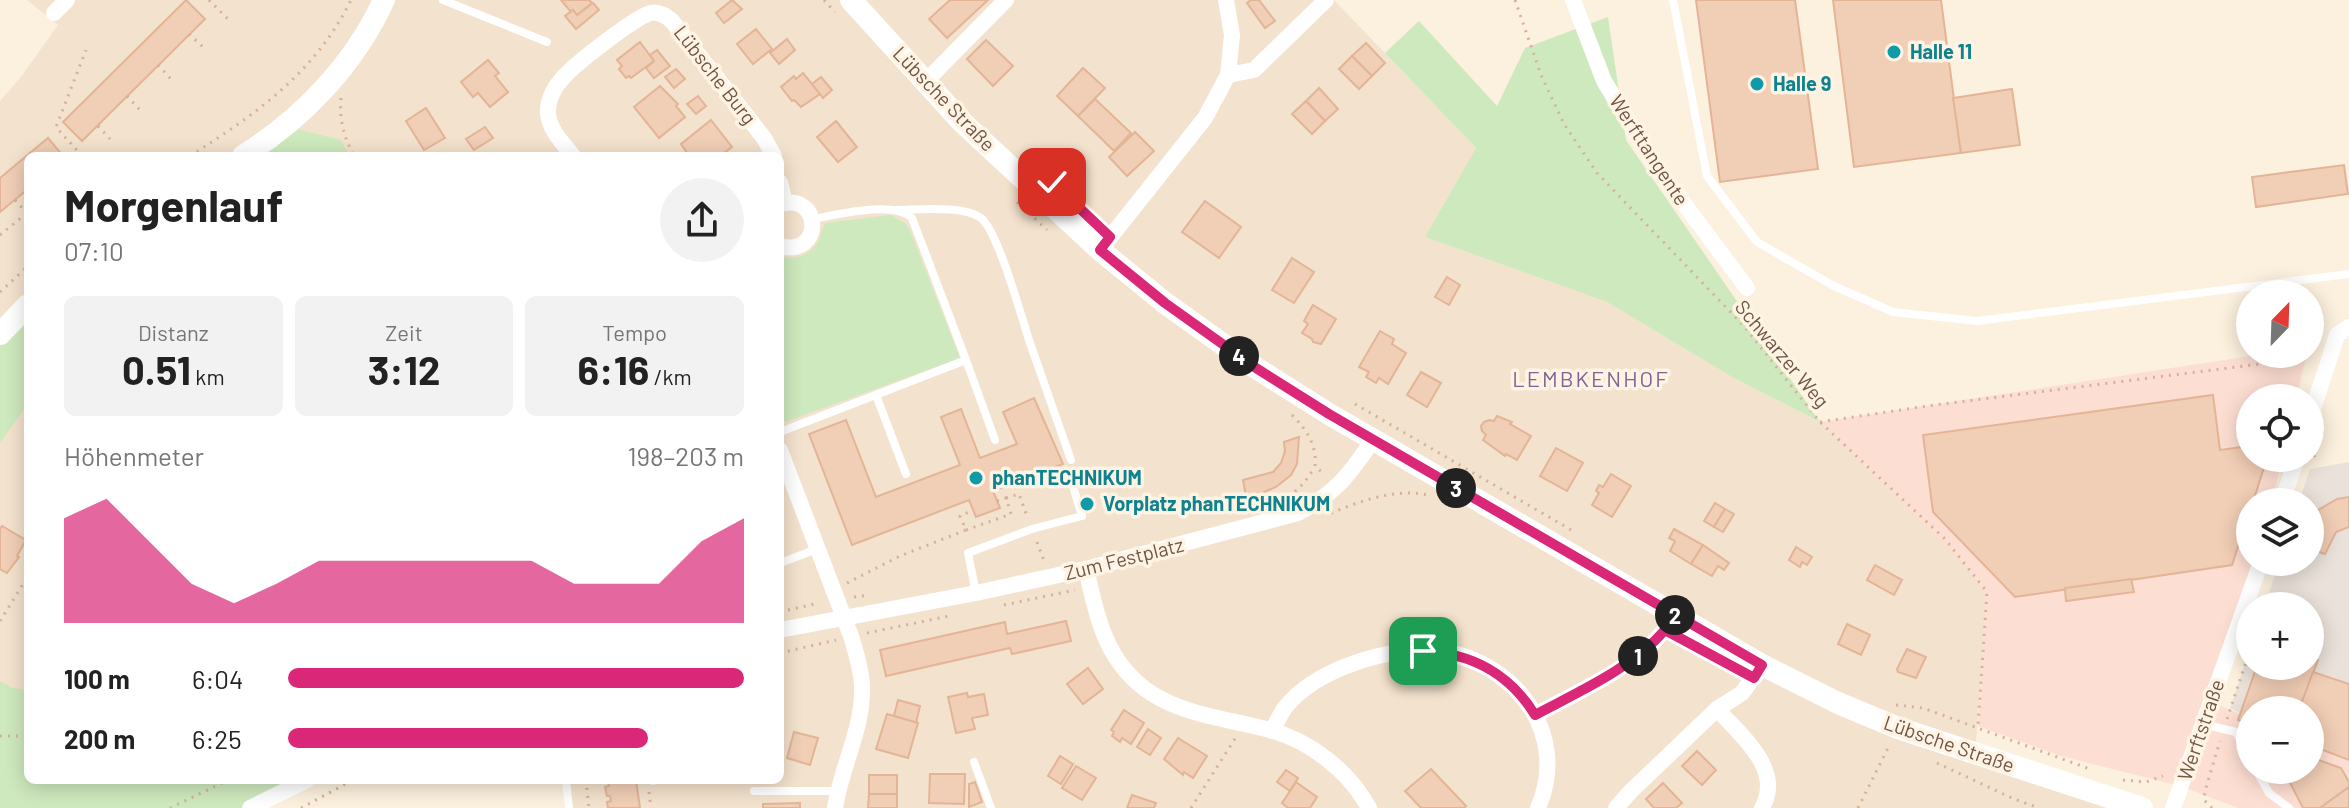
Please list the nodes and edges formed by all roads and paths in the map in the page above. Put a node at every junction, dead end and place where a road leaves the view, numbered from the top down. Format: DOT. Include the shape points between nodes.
graph roads {
  1 [pos="67,0"];
  2 [pos="209,0"];
  3 [pos="351,0"];
  4 [pos="384,0"];
  5 [pos="443,0"];
  6 [pos="851,0"];
  7 [pos="1006,0"];
  8 [pos="1226,0"];
  9 [pos="1326,0"];
  10 [pos="1515,0"];
  11 [pos="1573,0"];
  12 [pos="1673,0"];
  13 [pos="54,13"];
  14 [pos="230,21"];
  15 [pos="189,34"];
  16 [pos="547,42"];
  17 [pos="203,47"];
  18 [pos="86,50"];
  19 [pos="158,65"];
  20 [pos="1228,75"];
  21 [pos="171,79"];
  22 [pos="925,82"];
  23 [pos="127,96"];
  24 [pos="140,110"];
  25 [pos="98,126"];
  26 [pos="110,139"];
  27 [pos="78,152"];
  28 [pos="196,152"];
  29 [pos="249,152"];
  30 [pos="570,152"];
  31 [pos="772,152"];
  32 [pos="15,200"];
  33 [pos="784,203"];
  34 [pos="24,210"];
  35 [pos="896,210"];
  36 [pos="24,215"];
  37 [pos="812,219"];
  38 [pos="0,235"];
  39 [pos="784,247"];
  40 [pos="1100,250"];
  41 [pos="24,270"];
  42 [pos="2349,274"];
  43 [pos="1747,288"];
  44 [pos="0,292"];
  45 [pos="24,309"];
  46 [pos="2349,327"];
  47 [pos="0,334"];
  48 [pos="966,360"];
  49 [pos="2236,367"];
  50 [pos="2321,384"];
  51 [pos="876,395"];
  52 [pos="1355,405"];
  53 [pos="1820,422"];
  54 [pos="784,430"];
  55 [pos="995,440"];
  56 [pos="1373,440"];
  57 [pos="1071,460"];
  58 [pos="784,461"];
  59 [pos="1315,467"];
  60 [pos="906,474"];
  61 [pos="1071,480"];
  62 [pos="1435,498"];
  63 [pos="997,501"];
  64 [pos="1281,501"];
  65 [pos="973,510"];
  66 [pos="1322,517"];
  67 [pos="966,530"];
  68 [pos="1579,534"];
  69 [pos="817,549"];
  70 [pos="784,561"];
  71 [pos="1044,561"];
  72 [pos="1035,563"];
  73 [pos="1086,569"];
  74 [pos="2256,576"];
  75 [pos="24,582"];
  76 [pos="1090,586"];
  77 [pos="839,592"];
  78 [pos="976,593"];
  79 [pos="871,595"];
  80 [pos="1002,606"];
  81 [pos="784,611"];
  82 [pos="957,615"];
  83 [pos="844,616"];
  84 [pos="0,621"];
  85 [pos="784,629"];
  86 [pos="1665,630"];
  87 [pos="851,636"];
  88 [pos="784,652"];
  89 [pos="1762,665"];
  90 [pos="1892,704"];
  91 [pos="1717,709"];
  92 [pos="1535,715"];
  93 [pos="1244,724"];
  94 [pos="1978,726"];
  95 [pos="1898,728"];
  96 [pos="2202,730"];
  97 [pos="1272,731"];
  98 [pos="2236,732"];
  99 [pos="0,736"];
  100 [pos="24,736"];
  101 [pos="1926,758"];
  102 [pos="974,762"];
  103 [pos="2099,772"];
  104 [pos="2112,776"];
  105 [pos="2163,776"];
  106 [pos="220,784"];
  107 [pos="299,784"];
  108 [pos="346,784"];
  109 [pos="566,784"];
  110 [pos="586,784"];
  111 [pos="2264,784"];
  112 [pos="754,791"];
  113 [pos="2205,791"];
  114 [pos="837,800"];
  115 [pos="170,808"];
  116 [pos="250,808"];
  117 [pos="301,808"];
  118 [pos="569,808"];
  119 [pos="589,808"];
  120 [pos="991,808"];
  121 [pos="1191,808"];
  122 [pos="1369,808"];
  123 [pos="1538,808"];
  124 [pos="1616,808"];
  125 [pos="1762,808"];
  126 [pos="1858,808"];
  127 [pos="2039,808"];
  128 [pos="2142,808"];
  129 [pos="2173,808"];
  130 [pos="2212,808"];
  131 [pos="2289,808"];
  1 -- 13 [label="street"];
  2 -- 14 [label="path"];
  3 -- 28 [label="path" via="296,77 258,111"];
  4 -- 29 [label="street" via="359,46 317,97"];
  5 -- 16 [label="lane"];
  6 -- 22 [label="street, Lübsche Straße"];
  7 -- 22 [label="street"];
  8 -- 20 [label="street" via="1232,35"];
  9 -- 20 [label="street" via="1254,70"];
  10 -- 53 [label="path, Schwarzer Weg" via="1564,124 1597,173 1743,325"];
  11 -- 43 [label="street, Werfttangente" via="1604,81 1655,165"];
  12 -- 42 [label="lane" via="1707,176 1757,242 1893,312 1977,321"];
  15 -- 17 [label="path"];
  18 -- 27 [label="path" via="56,127"];
  19 -- 21 [label="path"];
  20 -- 40 [label="street" via="1205,118"];
  22 -- 40 [label="street, Lübsche Straße"];
  23 -- 24 [label="path"];
  25 -- 26 [label="path"];
  30 -- 31 [label="street, Lübsche Burg" via="548,114 551,95 561,79 623,28 657,12 681,32"];
  32 -- 34 [label="path"];
  33 -- 37 [label="street" via="799,204"];
  35 -- 37 [label="lane"];
  35 -- 48 [label="lane" via="912,218"];
  35 -- 57 [label="lane" via="960,211 989,226"];
  36 -- 38 [label="path"];
  37 -- 39 [label="street" via="812,233 803,244"];
  40 -- 56 [label="street, Lübsche Straße" via="1256,368"];
  41 -- 44 [label="path"];
  45 -- 47 [label="street"];
  46 -- 50 [label="street" via="2337,335"];
  48 -- 51 [label="lane"];
  48 -- 55 [label="lane"];
  49 -- 53 [label="path"];
  51 -- 54 [label="lane"];
  51 -- 60 [label="lane"];
  52 -- 68 [label="path"];
  53 -- 94 [label="path, Schwarzer Weg" via="1945,539 1987,592"];
  56 -- 73 [label="street, Zum Festplatz" via="1340,485 1298,513"];
  56 -- 89 [label="street, Lübsche Straße"];
  58 -- 69 [label="street"];
  59 -- 64 [label="path"];
  61 -- 78 [label="lane" via="1082,516 968,553"];
  62 -- 66 [label="path" via="1410,493 1364,500"];
  63 -- 67 [label="path" via="1006,498 1011,514"];
  65 -- 67 [label="path" via="960,516"];
  67 -- 77 [label="path" via="900,556"];
  69 -- 70 [label="lane"];
  69 -- 77 [label="street"];
  71 -- 72 [label="path"];
  73 -- 76 [label="street"];
  73 -- 78 [label="street, Zum Festplatz"];
  74 -- 96 [label="street, Werftstraße"];
  75 -- 84 [label="path"];
  76 -- 80 [label="path"];
  76 -- 93 [label="street" via="1107,643 1131,678 1178,708"];
  77 -- 79 [label="path"];
  77 -- 81 [label="path"];
  77 -- 83 [label="street"];
  78 -- 83 [label="street, Zum Festplatz"];
  82 -- 87 [label="path"];
  83 -- 85 [label="street, Zum Festplatz"];
  83 -- 87 [label="street"];
  86 -- 92 [label="path" via="1638,657"];
  87 -- 88 [label="path"];
  87 -- 114 [label="street" via="861,701"];
  89 -- 91 [label="street" via="1742,693"];
  89 -- 95 [label="street, Lübsche Straße"];
  90 -- 94 [label="path"];
  91 -- 124 [label="street"];
  91 -- 125 [label="street" via="1768,773 1770,787"];
  92 -- 97 [label="street" via="1524,697 1480,663 1423,651 1362,661 1330,674 1298,695"];
  92 -- 123 [label="street" via="1548,761"];
  93 -- 97 [label="street"];
  93 -- 121 [label="path"];
  94 -- 103 [label="path"];
  95 -- 126 [label="path"];
  95 -- 128 [label="street, Lübsche Straße"];
  96 -- 98 [label="lane" via="2211,726"];
  96 -- 129 [label="street, Werftstraße"];
  97 -- 122 [label="street" via="1303,742 1342,772"];
  99 -- 100 [label="path"];
  101 -- 127 [label="path"];
  102 -- 120 [label="lane"];
  104 -- 105 [label="path" via="2146,782"];
  106 -- 115 [label="path"];
  107 -- 116 [label="street"];
  108 -- 117 [label="path"];
  109 -- 118 [label="lane"];
  110 -- 119 [label="path"];
  111 -- 131 [label="lane"];
  112 -- 114 [label="lane"];
  113 -- 130 [label="path" via="2204,800"];
}
